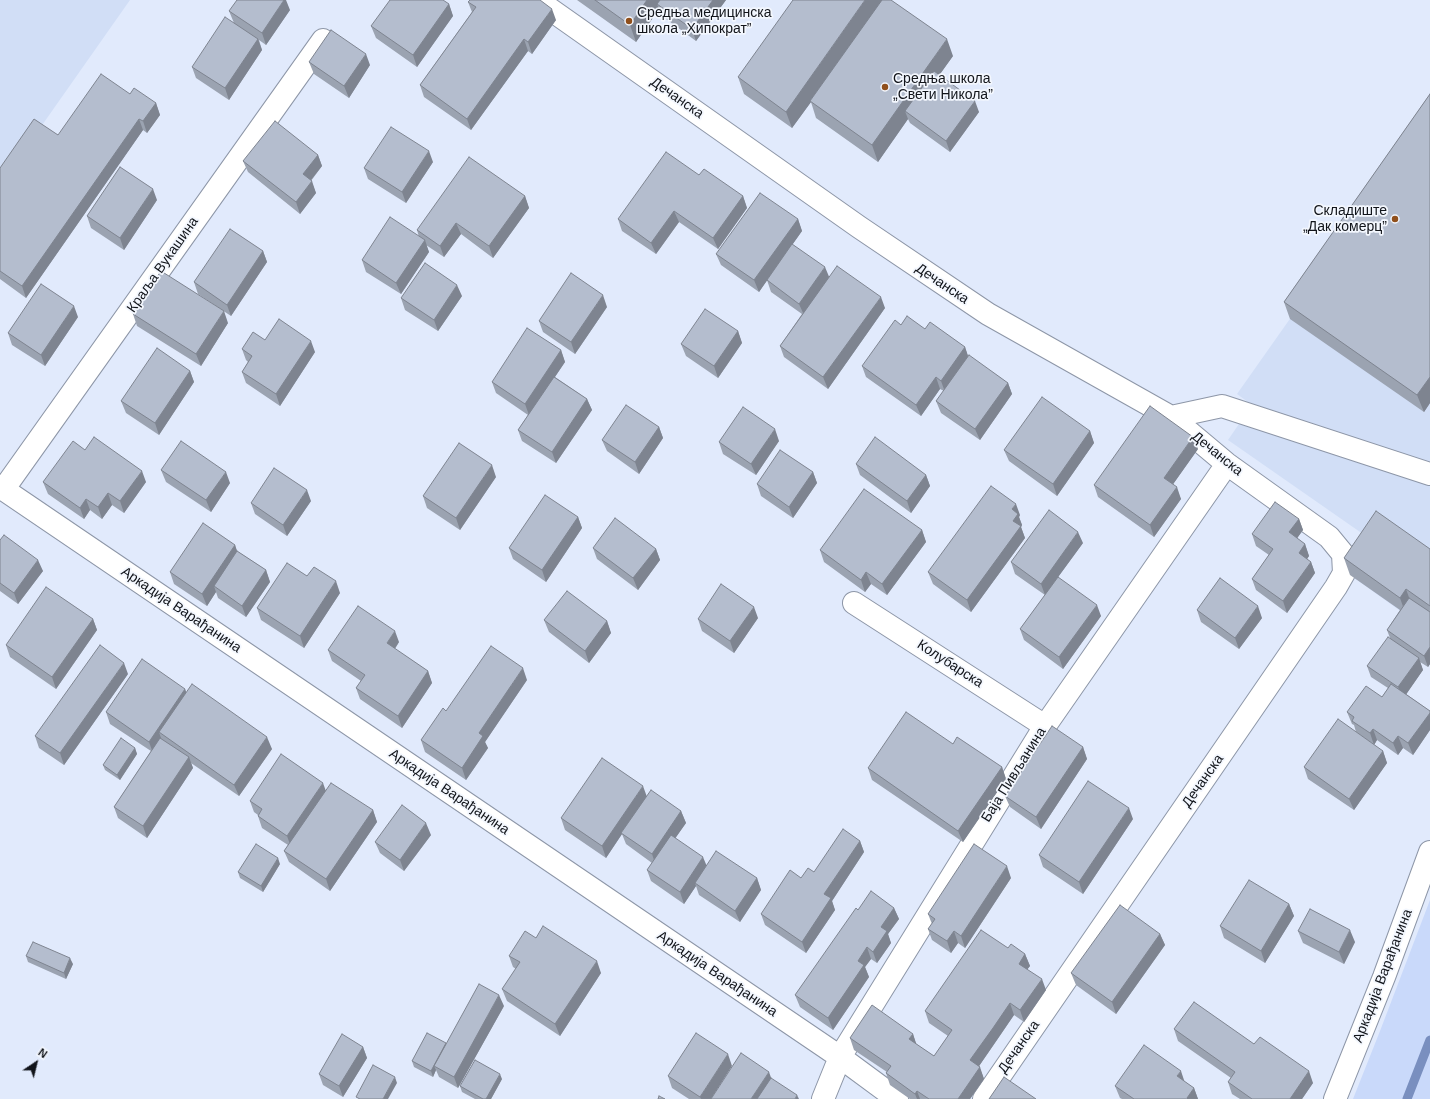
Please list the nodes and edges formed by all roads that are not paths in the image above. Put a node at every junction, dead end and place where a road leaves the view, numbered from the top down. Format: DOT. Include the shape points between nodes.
graph roads {
  1 [pos="537,0"];
  2 [pos="323,40"];
  3 [pos="1171,417"];
  4 [pos="1227,464"];
  5 [pos="1430,474"];
  6 [pos="2,488"];
  7 [pos="854,603"];
  8 [pos="1045,726"];
  9 [pos="1430,852"];
  10 [pos="840,1057"];
  11 [pos="823,1099"];
  12 [pos="897,1099"];
  13 [pos="984,1099"];
  14 [pos="1335,1099"];
  1 -- 3 [label="street, Дечанска" via="859,227 988,314"];
  2 -- 6 [label="street, Краља Вукашина"];
  3 -- 4 [label="street, Дечанска"];
  3 -- 5 [label="street" via="1222,406"];
  4 -- 8 [label="street, Баја Пивљанина"];
  4 -- 13 [label="street, Дечанска" via="1329,537 1344,554 1344,573"];
  6 -- 10 [label="street, Аркадија Варађанина"];
  7 -- 8 [label="street, Колубарска"];
  8 -- 10 [label="street, Баја Пивљанина"];
  9 -- 14 [label="street, Аркадија Варађанина"];
  10 -- 11 [label="street, Баја Пивљанина"];
  10 -- 12 [label="street, Аркадија Варађанина"];
}
